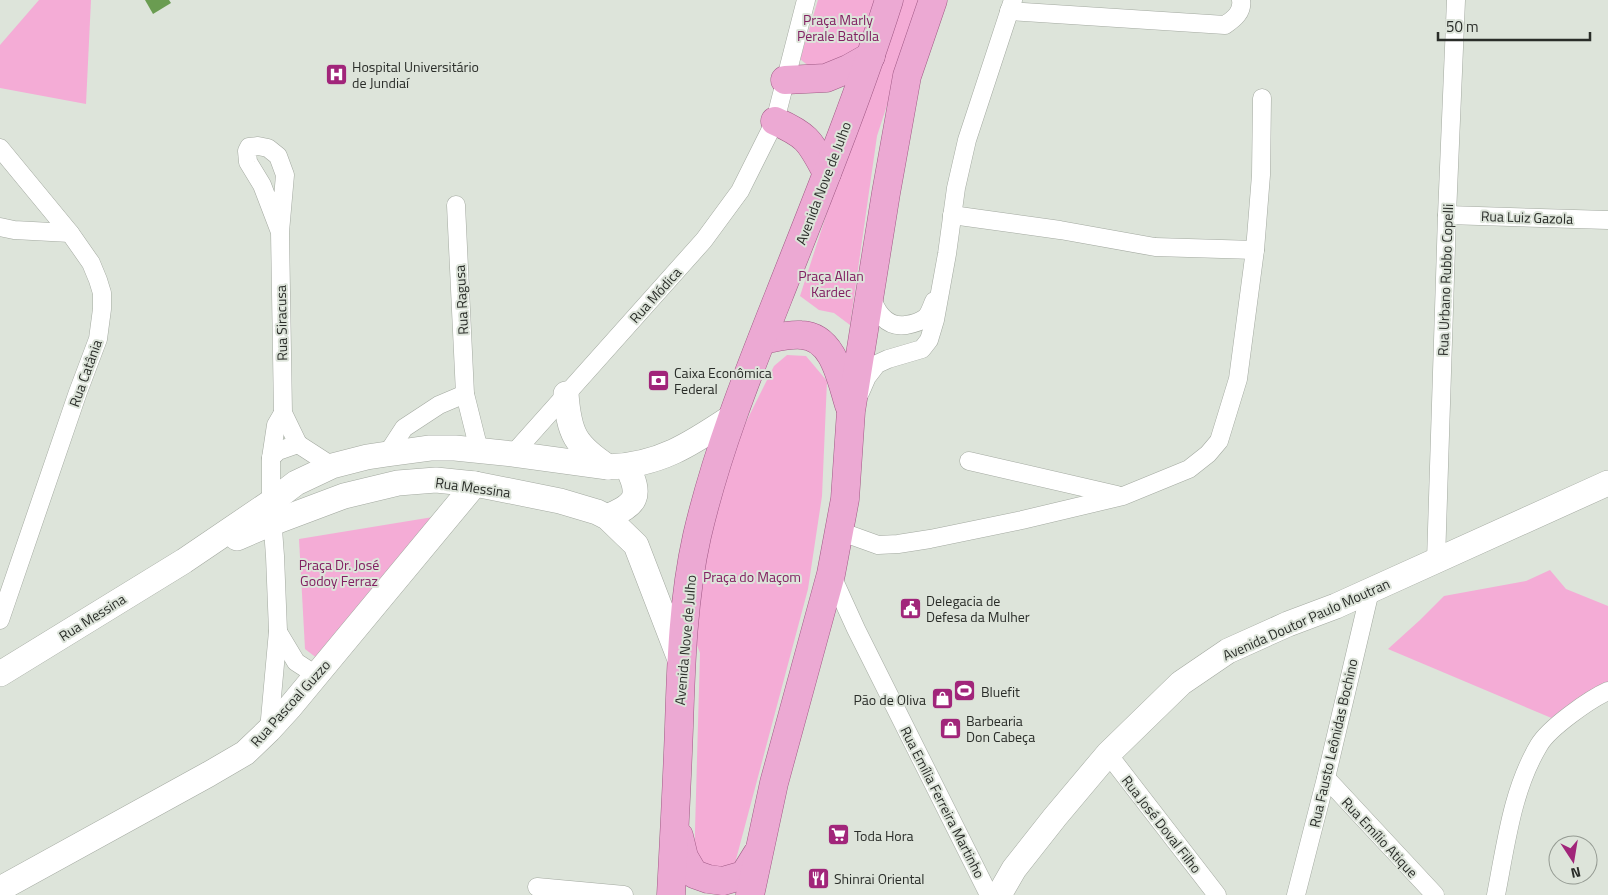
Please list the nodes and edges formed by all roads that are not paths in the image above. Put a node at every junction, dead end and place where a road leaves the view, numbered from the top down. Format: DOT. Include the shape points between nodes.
graph roads {
  1 [pos="806,0"];
  2 [pos="889,0"];
  3 [pos="933,0"];
  4 [pos="1241,0"];
  5 [pos="1456,0"];
  6 [pos="1011,5"];
  7 [pos="871,56"];
  8 [pos="784,80"];
  9 [pos="1262,98"];
  10 [pos="775,121"];
  11 [pos="0,148"];
  12 [pos="827,173"];
  13 [pos="456,205"];
  14 [pos="952,215"];
  15 [pos="1447,215"];
  16 [pos="1608,220"];
  17 [pos="0,227"];
  18 [pos="280,232"];
  19 [pos="70,233"];
  20 [pos="1255,250"];
  21 [pos="870,291"];
  22 [pos="939,292"];
  23 [pos="762,340"];
  24 [pos="465,394"];
  25 [pos="566,394"];
  26 [pos="851,411"];
  27 [pos="283,413"];
  28 [pos="733,416"];
  29 [pos="298,444"];
  30 [pos="479,450"];
  31 [pos="387,454"];
  32 [pos="513,454"];
  33 [pos="272,458"];
  34 [pos="969,461"];
  35 [pos="332,466"];
  36 [pos="618,467"];
  37 [pos="1608,483"];
  38 [pos="475,484"];
  39 [pos="1122,496"];
  40 [pos="272,512"];
  41 [pos="607,517"];
  42 [pos="839,531"];
  43 [pos="1436,561"];
  44 [pos="831,574"];
  45 [pos="1370,591"];
  46 [pos="0,620"];
  47 [pos="278,632"];
  48 [pos="681,662"];
  49 [pos="0,674"];
  50 [pos="316,675"];
  51 [pos="1608,691"];
  52 [pos="268,730"];
  53 [pos="1108,754"];
  54 [pos="1326,778"];
  55 [pos="676,820"];
  56 [pos="758,854"];
  57 [pos="537,887"];
  58 [pos="0,888"];
  59 [pos="624,895"];
  60 [pos="670,895"];
  61 [pos="750,895"];
  62 [pos="989,895"];
  63 [pos="998,895"];
  64 [pos="1217,895"];
  65 [pos="1296,895"];
  66 [pos="1434,895"];
  67 [pos="1496,895"];
  1 -- 8 [label="street, Rua Módica"];
  2 -- 7 [label="main road, Avenida Nove de Julho"];
  3 -- 21 [label="main road" via="907,76"];
  4 -- 6 [label="street" via="1236,18 1225,25"];
  5 -- 15 [label="street, Rua Urbano Rubbo Copelli"];
  6 -- 14 [label="street" via="967,140"];
  7 -- 8 [label="main road" via="826,78"];
  7 -- 12 [label="main road, Avenida Nove de Julho"];
  8 -- 10 [label="street, Rua Módica"];
  9 -- 20 [label="street" via="1261,175"];
  10 -- 12 [label="main road" via="809,140"];
  10 -- 25 [label="street, Rua Módica" via="740,191 704,240"];
  11 -- 19 [label="street, Rua Catânia"];
  12 -- 23 [label="main road, Avenida Nove de Julho"];
  13 -- 24 [label="street, Rua Ragusa"];
  14 -- 20 [label="street" via="1155,247"];
  14 -- 22 [label="street"];
  15 -- 16 [label="street, Rua Luiz Gazola"];
  15 -- 43 [label="street, Rua Urbano Rubbo Copelli"];
  17 -- 19 [label="street"];
  18 -- 27 [label="street, Rua Siracusa"];
  19 -- 46 [label="street, Rua Catânia" via="91,263 102,293 98,339"];
  20 -- 39 [label="street" via="1238,379 1219,441 1189,469"];
  21 -- 22 [label="street" via="880,316 889,323 901,325 925,318"];
  21 -- 26 [label="main road"];
  22 -- 26 [label="street" via="929,340 922,349 878,364 867,377"];
  23 -- 26 [label="main road" via="803,335 823,343 835,361"];
  23 -- 28 [label="main road, Avenida Nove de Julho"];
  24 -- 30 [label="street, Rua Ragusa"];
  24 -- 31 [label="street" via="439,405 404,428"];
  25 -- 32 [label="street, Rua Módica"];
  25 -- 36 [label="main road" via="572,429 579,444 590,455"];
  26 -- 42 [label="main road" via="845,500"];
  27 -- 29 [label="street, Rua Siracusa"];
  27 -- 33 [label="street, Rua Siracusa" via="276,425"];
  28 -- 36 [label="main road, Rua Messina" via="692,443 660,458"];
  28 -- 48 [label="main road, Avenida Nove de Julho" via="697,538 690,572"];
  29 -- 33 [label="street" via="278,451"];
  29 -- 35 [label="street"];
  30 -- 31 [label="main road, Rua Messina" via="430,448"];
  30 -- 32 [label="main road, Rua Messina"];
  31 -- 35 [label="main road, Rua Messina"];
  32 -- 36 [label="main road, Rua Messina"];
  33 -- 40 [label="street, Rua Siracusa"];
  34 -- 39 [label="street"];
  35 -- 40 [label="main road, Rua Messina" via="296,483"];
  36 -- 41 [label="main road" via="636,486 636,494 631,503"];
  37 -- 43 [label="main road, Avenida Doutor Paulo Moutran"];
  38 -- 40 [label="main road, Rua Messina" via="436,480 398,483"];
  38 -- 41 [label="main road, Rua Messina" via="560,501"];
  38 -- 50 [label="main road, Rua Pascoal Guzzo"];
  39 -- 42 [label="street" via="1022,520 898,544 878,545"];
  40 -- 47 [label="street"];
  40 -- 49 [label="main road, Rua Messina" via="184,561"];
  41 -- 48 [label="main road, Rua Messina" via="636,545"];
  42 -- 44 [label="main road"];
  43 -- 45 [label="main road, Avenida Doutor Paulo Moutran"];
  44 -- 56 [label="main road"];
  44 -- 62 [label="street, Rua Emília Ferreira Martinho"];
  45 -- 53 [label="main road, Avenida Doutor Paulo Moutran" via="1228,651 1181,683"];
  45 -- 54 [label="street, Rua Fausto Leônidas Bochino"];
  47 -- 50 [label="street" via="296,662"];
  47 -- 52 [label="street"];
  48 -- 55 [label="main road, Avenida Nove de Julho"];
  50 -- 52 [label="main road, Rua Pascoal Guzzo"];
  51 -- 67 [label="street" via="1561,722 1540,743 1514,804"];
  52 -- 58 [label="main road, Rua Pascoal Guzzo" via="245,753"];
  53 -- 63 [label="main road, Avenida Doutor Paulo Moutran" via="1054,817"];
  53 -- 64 [label="street, Rua José Doval Filho"];
  54 -- 65 [label="street, Rua Fausto Leônidas Bochino"];
  54 -- 66 [label="street, Rua Emílio Atique"];
  55 -- 56 [label="main road" via="684,857 694,874 723,881 735,878 744,875"];
  55 -- 60 [label="main road, Avenida Nove de Julho"];
  56 -- 61 [label="main road"];
  57 -- 59 [label="street"];
}
